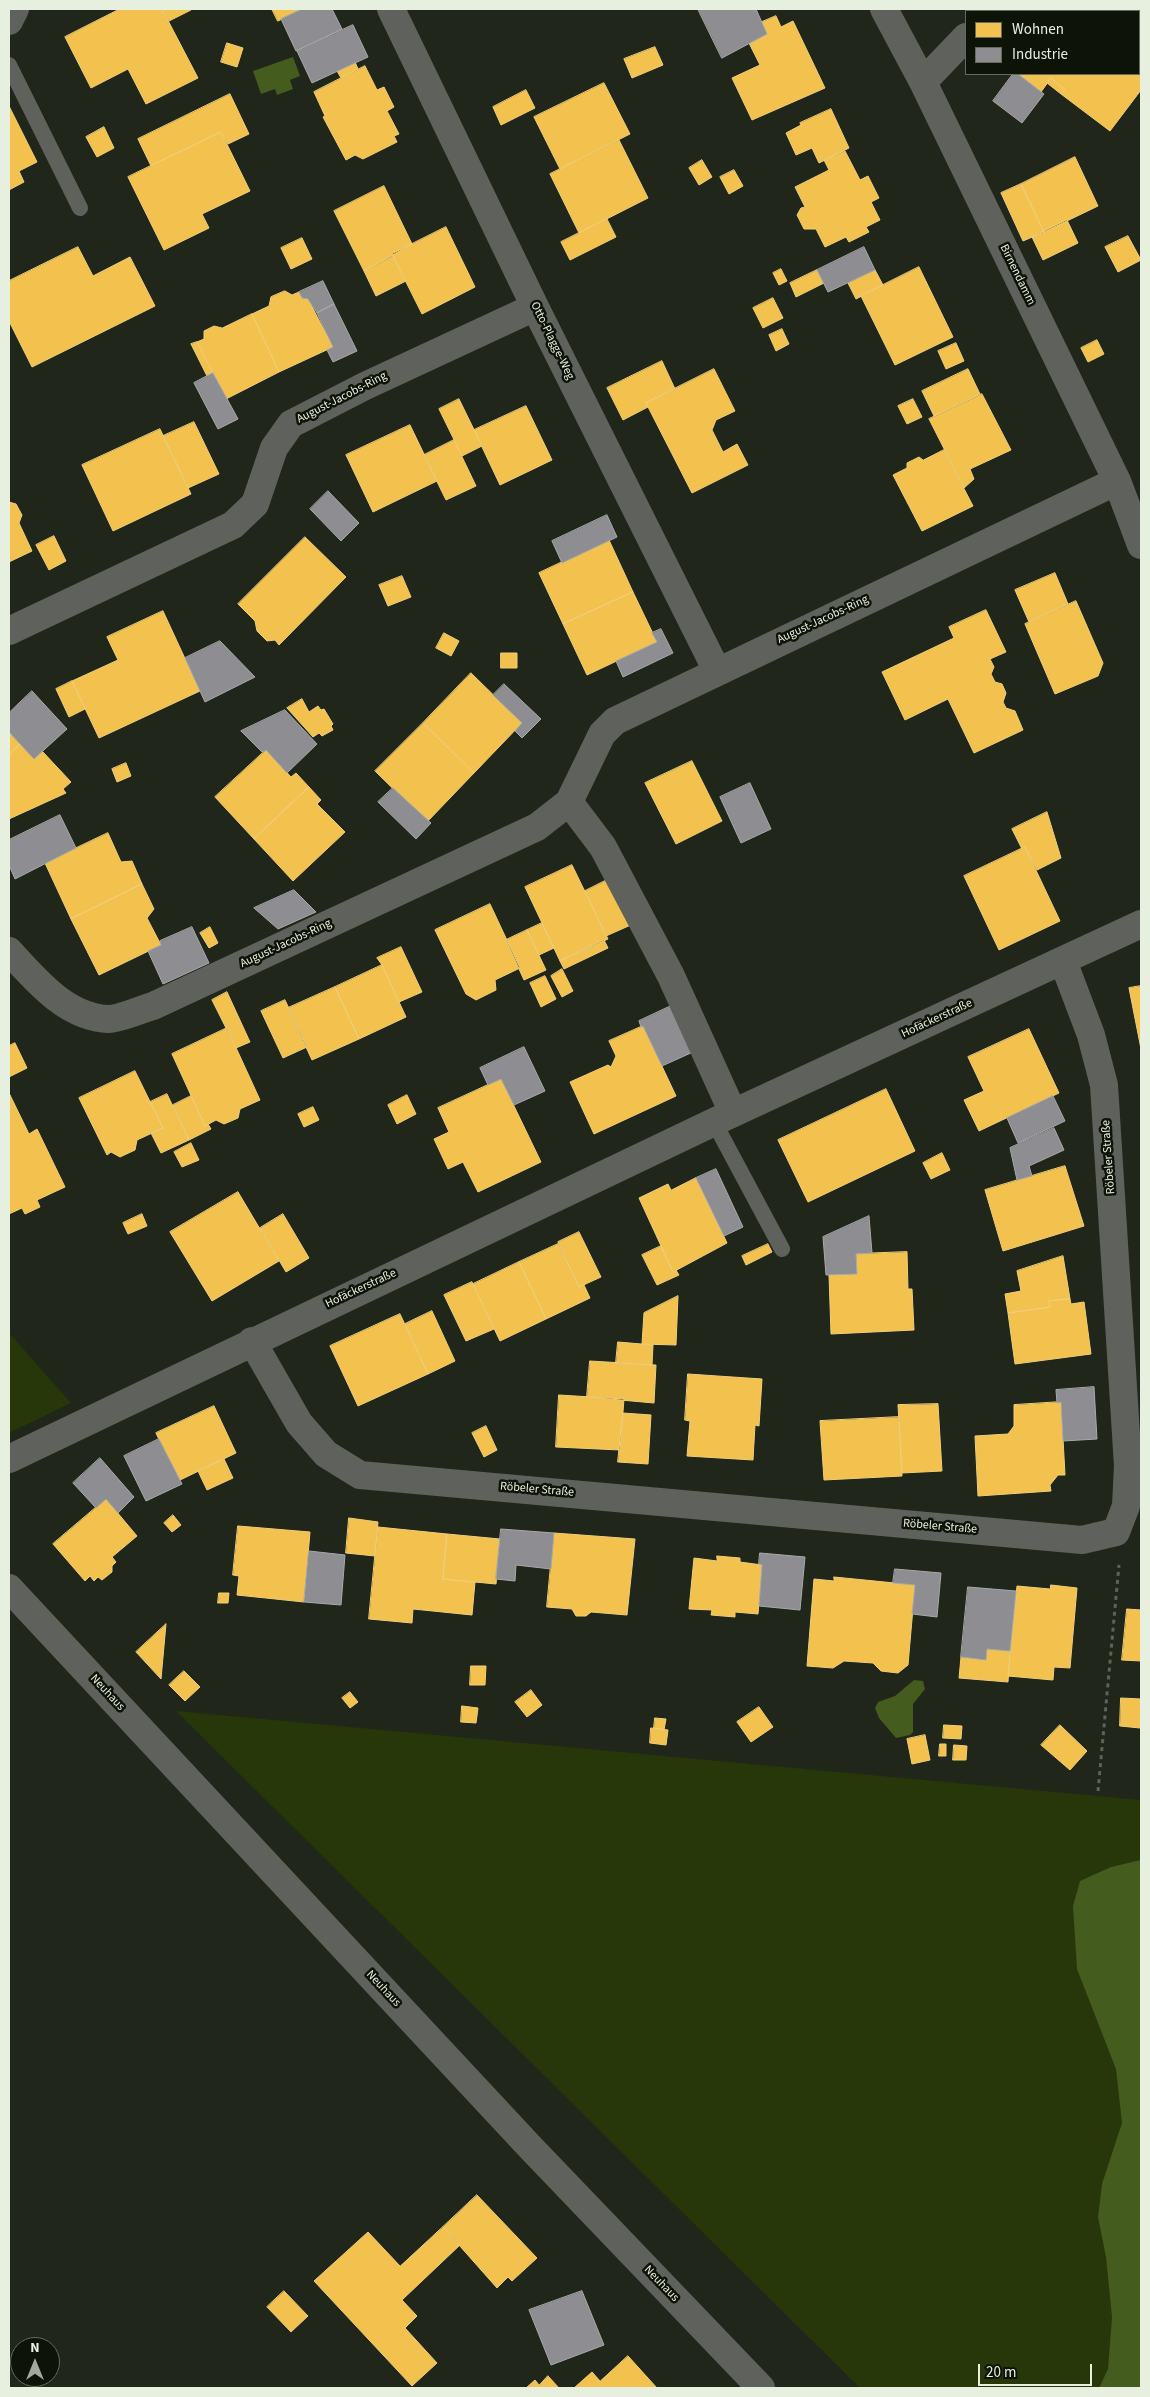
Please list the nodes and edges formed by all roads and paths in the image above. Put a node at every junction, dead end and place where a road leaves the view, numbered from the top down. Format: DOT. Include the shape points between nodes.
graph roads {
  1 [pos="15,9"];
  2 [pos="391,9"];
  3 [pos="884,9"];
  4 [pos="9,21"];
  5 [pos="965,37"];
  6 [pos="9,65"];
  7 [pos="923,82"];
  8 [pos="80,208"];
  9 [pos="536,307"];
  10 [pos="1117,481"];
  11 [pos="1141,545"];
  12 [pos="9,631"];
  13 [pos="717,671"];
  14 [pos="569,802"];
  15 [pos="1141,924"];
  16 [pos="9,950"];
  17 [pos="1063,961"];
  18 [pos="724,1117"];
  19 [pos="782,1249"];
  20 [pos="252,1341"];
  21 [pos="9,1458"];
  22 [pos="1116,1532"];
  23 [pos="9,1588"];
  24 [pos="1098,1791"];
  25 [pos="761,2388"];
  1 -- 4 [label="street"];
  2 -- 9 [label="street, Otto-Plagge-Weg"];
  3 -- 7 [label="street, Birnendamm"];
  5 -- 7 [label="street"];
  6 -- 8 [label="lane"];
  7 -- 10 [label="street, Birnendamm"];
  9 -- 12 [label="street, August-Jacobs-Ring" via="365,386 292,424 274,448 256,504 233,524"];
  9 -- 13 [label="street, Otto-Plagge-Weg"];
  10 -- 11 [label="street, Birnendamm"];
  10 -- 13 [label="street, August-Jacobs-Ring"];
  13 -- 14 [label="street, August-Jacobs-Ring" via="615,721 602,734"];
  14 -- 16 [label="street, August-Jacobs-Ring" via="537,827 153,1006 110,1019 78,1012 43,987"];
  14 -- 18 [label="street" via="603,847 671,976"];
  15 -- 17 [label="street, Hofäckerstraße"];
  17 -- 18 [label="street, Hofäckerstraße"];
  17 -- 22 [label="street, Röbeler Straße" via="1091,1035 1104,1085 1128,1466 1126,1506"];
  18 -- 19 [label="lane"];
  18 -- 20 [label="street, Hofäckerstraße"];
  20 -- 21 [label="street, Hofäckerstraße"];
  20 -- 22 [label="street, Röbeler Straße" via="299,1423 326,1454 360,1475 1082,1540"];
  22 -- 24 [label="path" via="1120,1554"];
  23 -- 25 [label="street, Neuhaus" via="523,2140"];
}
